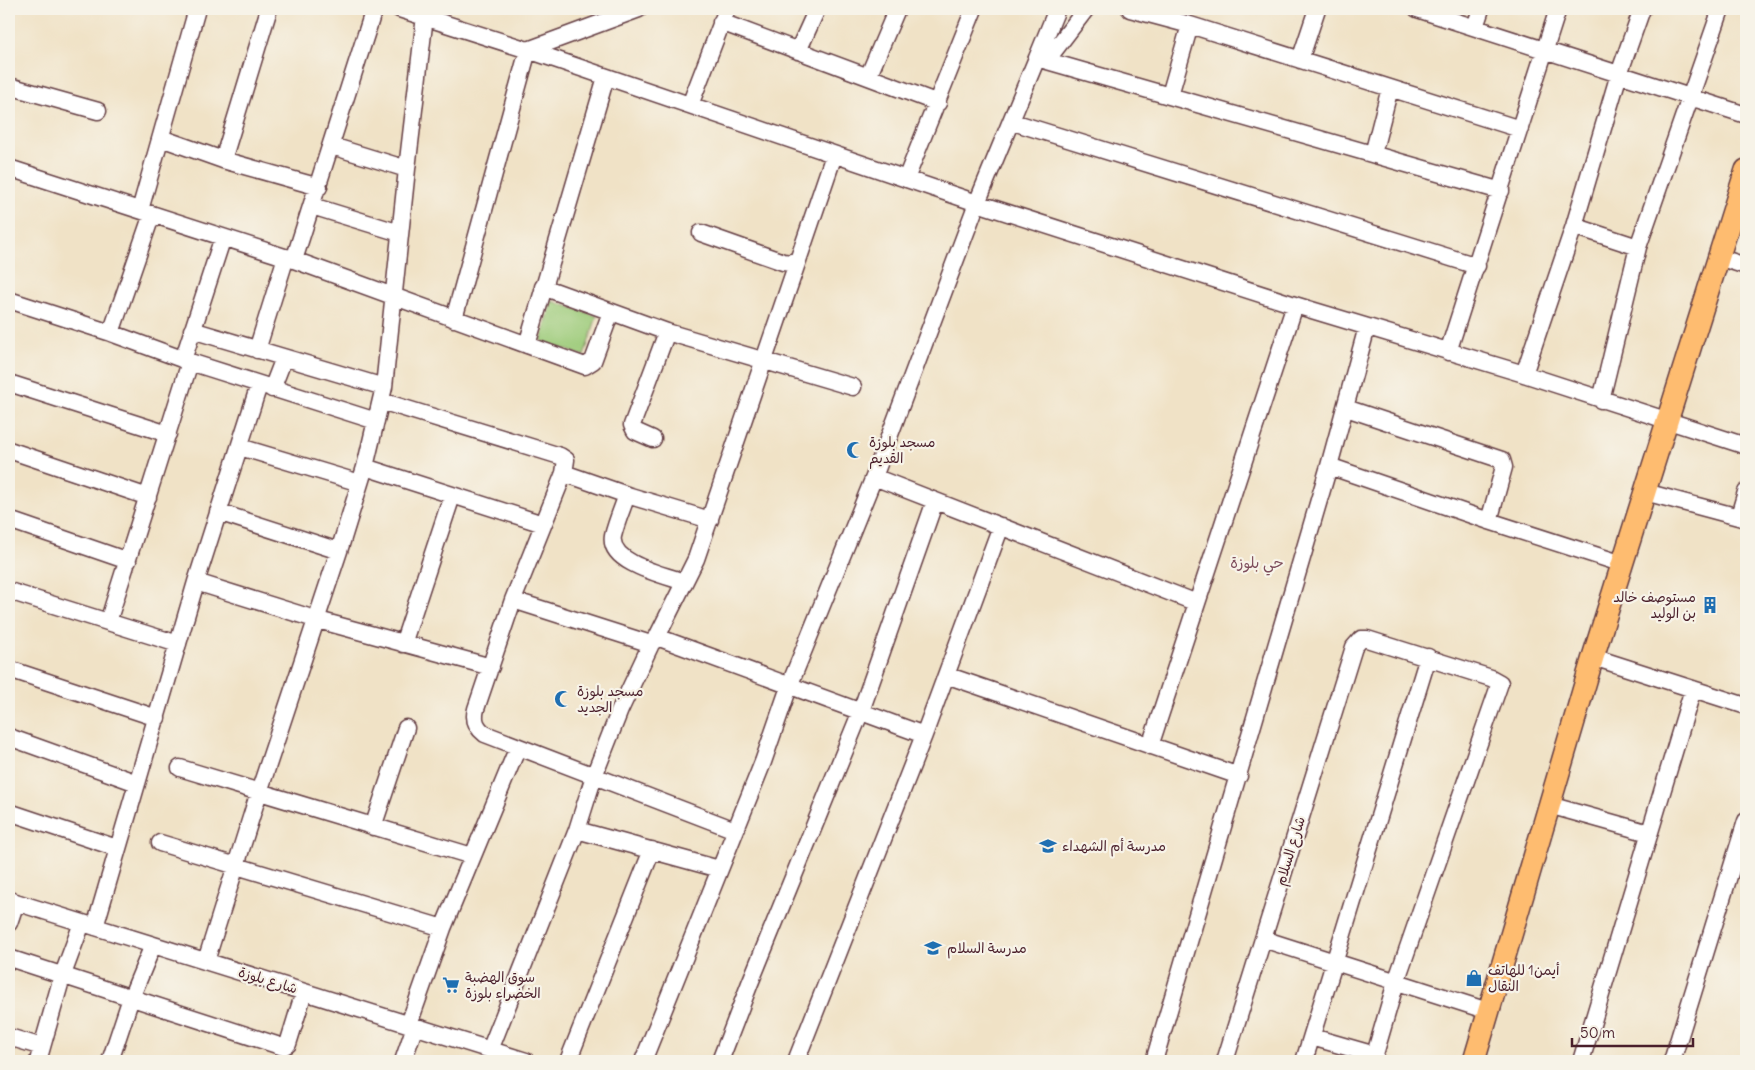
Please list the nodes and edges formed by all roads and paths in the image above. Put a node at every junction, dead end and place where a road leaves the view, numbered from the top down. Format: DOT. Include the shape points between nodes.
graph roads {
  1 [pos="197,9"];
  2 [pos="269,9"];
  3 [pos="374,9"];
  4 [pos="399,9"];
  5 [pos="640,9"];
  6 [pos="816,9"];
  7 [pos="897,9"];
  8 [pos="974,9"];
  9 [pos="1057,9"];
  10 [pos="1086,9"];
  11 [pos="1130,9"];
  12 [pos="1317,9"];
  13 [pos="1417,9"];
  14 [pos="1481,9"];
  15 [pos="1558,9"];
  16 [pos="1642,9"];
  17 [pos="1721,9"];
  18 [pos="425,16"];
  19 [pos="724,16"];
  20 [pos="1190,25"];
  21 [pos="1475,27"];
  22 [pos="528,50"];
  23 [pos="1545,50"];
  24 [pos="798,51"];
  25 [pos="1042,59"];
  26 [pos="1300,60"];
  27 [pos="1619,74"];
  28 [pos="606,77"];
  29 [pos="868,77"];
  30 [pos="9,86"];
  31 [pos="1390,88"];
  32 [pos="1170,95"];
  33 [pos="1692,96"];
  34 [pos="938,103"];
  35 [pos="690,105"];
  36 [pos="98,111"];
  37 [pos="1746,115"];
  38 [pos="1013,122"];
  39 [pos="1520,129"];
  40 [pos="161,138"];
  41 [pos="332,146"];
  42 [pos="1374,154"];
  43 [pos="834,155"];
  44 [pos="223,160"];
  45 [pos="9,168"];
  46 [pos="407,169"];
  47 [pos="1746,170"];
  48 [pos="906,179"];
  49 [pos="319,187"];
  50 [pos="1501,190"];
  51 [pos="977,203"];
  52 [pos="312,206"];
  53 [pos="146,212"];
  54 [pos="1574,226"];
  55 [pos="400,232"];
  56 [pos="702,233"];
  57 [pos="223,237"];
  58 [pos="1638,247"];
  59 [pos="1718,257"];
  60 [pos="290,259"];
  61 [pos="798,259"];
  62 [pos="1477,266"];
  63 [pos="1746,266"];
  64 [pos="544,287"];
  65 [pos="394,298"];
  66 [pos="9,300"];
  67 [pos="1295,305"];
  68 [pos="611,312"];
  69 [pos="454,319"];
  70 [pos="1367,327"];
  71 [pos="192,330"];
  72 [pos="111,332"];
  73 [pos="667,332"];
  74 [pos="527,344"];
  75 [pos="257,350"];
  76 [pos="1448,352"];
  77 [pos="284,358"];
  78 [pos="187,361"];
  79 [pos="763,362"];
  80 [pos="1524,374"];
  81 [pos="9,383"];
  82 [pos="266,387"];
  83 [pos="853,387"];
  84 [pos="383,394"];
  85 [pos="1601,400"];
  86 [pos="1346,408"];
  87 [pos="376,421"];
  88 [pos="1668,421"];
  89 [pos="168,434"];
  90 [pos="653,439"];
  91 [pos="1746,446"];
  92 [pos="240,447"];
  93 [pos="9,450"];
  94 [pos="1329,466"];
  95 [pos="364,467"];
  96 [pos="564,473"];
  97 [pos="874,477"];
  98 [pos="360,483"];
  99 [pos="1645,492"];
  100 [pos="1746,492"];
  101 [pos="627,495"];
  102 [pos="452,496"];
  103 [pos="148,497"];
  104 [pos="934,501"];
  105 [pos="218,512"];
  106 [pos="1743,518"];
  107 [pos="9,520"];
  108 [pos="710,520"];
  109 [pos="1489,521"];
  110 [pos="543,524"];
  111 [pos="1001,526"];
  112 [pos="339,551"];
  113 [pos="128,561"];
  114 [pos="1623,564"];
  115 [pos="196,582"];
  116 [pos="684,582"];
  117 [pos="9,591"];
  118 [pos="513,600"];
  119 [pos="1197,603"];
  120 [pos="318,620"];
  121 [pos="108,622"];
  122 [pos="654,640"];
  123 [pos="178,644"];
  124 [pos="404,644"];
  125 [pos="1428,657"];
  126 [pos="1593,657"];
  127 [pos="491,667"];
  128 [pos="9,669"];
  129 [pos="946,675"];
  130 [pos="790,684"];
  131 [pos="1693,688"];
  132 [pos="1746,706"];
  133 [pos="861,711"];
  134 [pos="157,718"];
  135 [pos="406,728"];
  136 [pos="924,735"];
  137 [pos="9,737"];
  138 [pos="1150,746"];
  139 [pos="518,747"];
  140 [pos="180,768"];
  141 [pos="594,776"];
  142 [pos="1239,776"];
  143 [pos="137,783"];
  144 [pos="259,792"];
  145 [pos="1550,805"];
  146 [pos="9,812"];
  147 [pos="1746,821"];
  148 [pos="372,827"];
  149 [pos="577,830"];
  150 [pos="735,830"];
  151 [pos="1649,833"];
  152 [pos="160,843"];
  153 [pos="117,848"];
  154 [pos="652,850"];
  155 [pos="472,856"];
  156 [pos="237,866"];
  157 [pos="719,869"];
  158 [pos="12,901"];
  159 [pos="9,923"];
  160 [pos="88,925"];
  161 [pos="443,928"];
  162 [pos="1263,939"];
  163 [pos="153,945"];
  164 [pos="9,958"];
  165 [pos="206,961"];
  166 [pos="1335,963"];
  167 [pos="62,977"];
  168 [pos="1396,982"];
  169 [pos="304,992"];
  170 [pos="131,998"];
  171 [pos="1488,1011"];
  172 [pos="412,1026"];
  173 [pos="9,1037"];
  174 [pos="1312,1037"];
  175 [pos="490,1050"];
  176 [pos="40,1054"];
  177 [pos="1374,1058"];
  178 [pos="110,1061"];
  179 [pos="403,1061"];
  180 [pos="526,1061"];
  181 [pos="568,1061"];
  182 [pos="643,1061"];
  183 [pos="720,1061"];
  184 [pos="796,1061"];
  185 [pos="1154,1061"];
  186 [pos="1226,1061"];
  187 [pos="1304,1061"];
  188 [pos="1474,1061"];
  189 [pos="1581,1061"];
  190 [pos="1672,1061"];
  1 -- 40 [label="street"];
  2 -- 44 [label="street"];
  3 -- 41 [label="street"];
  4 -- 18 [label="street"];
  5 -- 22 [label="street"];
  6 -- 24 [label="street"];
  7 -- 29 [label="street"];
  8 -- 34 [label="street"];
  9 -- 25 [label="street"];
  10 -- 25 [label="street"];
  11 -- 20 [label="street"];
  12 -- 26 [label="street"];
  13 -- 21 [label="street"];
  14 -- 21 [label="street"];
  15 -- 23 [label="street"];
  16 -- 27 [label="street"];
  17 -- 33 [label="street"];
  18 -- 22 [label="street"];
  18 -- 46 [label="street"];
  19 -- 24 [label="street"];
  19 -- 35 [label="street"];
  20 -- 26 [label="street"];
  20 -- 32 [label="street"];
  21 -- 23 [label="street"];
  22 -- 28 [label="street"];
  22 -- 69 [label="street"];
  23 -- 27 [label="street"];
  23 -- 39 [label="street"];
  24 -- 29 [label="street"];
  25 -- 32 [label="street"];
  25 -- 38 [label="street"];
  26 -- 31 [label="street"];
  27 -- 33 [label="street"];
  27 -- 54 [label="street"];
  28 -- 35 [label="street"];
  28 -- 64 [label="street"];
  29 -- 34 [label="street"];
  30 -- 36 [label="street"];
  31 -- 39 [label="street"];
  31 -- 42 [label="street"];
  32 -- 42 [label="street"];
  33 -- 37 [label="street"];
  33 -- 58 [label="street"];
  34 -- 48 [label="street"];
  35 -- 43 [label="street"];
  38 -- 51 [label="street"];
  38 -- 62 [label="street"];
  39 -- 50 [label="street"];
  40 -- 44 [label="street"];
  40 -- 53 [label="street"];
  41 -- 46 [label="street"];
  41 -- 49 [label="street"];
  42 -- 50 [label="street"];
  43 -- 48 [label="street"];
  43 -- 61 [label="street"];
  44 -- 49 [label="street"];
  45 -- 53 [label="street"];
  46 -- 55 [label="street"];
  47 -- 59 [label="main road"];
  48 -- 51 [label="street"];
  49 -- 52 [label="street"];
  50 -- 62 [label="street"];
  51 -- 67 [label="street"];
  51 -- 97 [label="street"];
  52 -- 55 [label="street"];
  52 -- 60 [label="street"];
  53 -- 57 [label="street"];
  53 -- 72 [label="street"];
  54 -- 58 [label="street"];
  54 -- 80 [label="street"];
  55 -- 65 [label="street"];
  56 -- 61 [label="street" via="783,262"];
  57 -- 60 [label="street"];
  57 -- 71 [label="street"];
  58 -- 85 [label="street"];
  59 -- 63 [label="street"];
  59 -- 88 [label="main road"];
  60 -- 65 [label="street"];
  60 -- 75 [label="street"];
  61 -- 79 [label="street"];
  62 -- 76 [label="street"];
  64 -- 68 [label="street"];
  64 -- 74 [label="street"];
  65 -- 69 [label="street"];
  65 -- 84 [label="street"];
  66 -- 72 [label="street"];
  67 -- 70 [label="street"];
  67 -- 119 [label="street"];
  68 -- 73 [label="street"];
  68 -- 74 [label="street" via="589,365"];
  69 -- 74 [label="street"];
  70 -- 76 [label="street"];
  70 -- 86 [label="street"];
  71 -- 75 [label="street"];
  71 -- 78 [label="street"];
  72 -- 78 [label="street"];
  73 -- 79 [label="street"];
  73 -- 90 [label="street" via="632,425 635,431"];
  75 -- 77 [label="street"];
  76 -- 80 [label="street"];
  77 -- 82 [label="street"];
  77 -- 84 [label="street"];
  78 -- 82 [label="street"];
  78 -- 89 [label="street"];
  79 -- 83 [label="street"];
  79 -- 108 [label="street"];
  80 -- 85 [label="street"];
  81 -- 89 [label="street"];
  82 -- 87 [label="street"];
  82 -- 92 [label="street"];
  84 -- 87 [label="street"];
  84 -- 96 [label="street" via="560,456 566,460"];
  85 -- 88 [label="street"];
  86 -- 94 [label="street"];
  86 -- 109 [label="street" via="1502,460 1502,475"];
  87 -- 95 [label="street"];
  88 -- 91 [label="street"];
  88 -- 99 [label="main road"];
  89 -- 103 [label="street"];
  92 -- 98 [label="street"];
  92 -- 105 [label="street"];
  93 -- 103 [label="street"];
  94 -- 109 [label="street"];
  94 -- 142 [label="street"];
  95 -- 98 [label="street"];
  95 -- 102 [label="street"];
  96 -- 101 [label="street"];
  96 -- 110 [label="street"];
  97 -- 104 [label="street"];
  97 -- 130 [label="street"];
  98 -- 112 [label="street"];
  99 -- 106 [label="street"];
  99 -- 114 [label="main road"];
  100 -- 106 [label="street"];
  101 -- 108 [label="street"];
  101 -- 116 [label="street" via="613,538 616,551 627,561"];
  102 -- 110 [label="street"];
  102 -- 124 [label="street"];
  103 -- 113 [label="street"];
  104 -- 111 [label="street"];
  104 -- 133 [label="street"];
  105 -- 112 [label="street"];
  105 -- 115 [label="street"];
  107 -- 113 [label="street"];
  108 -- 116 [label="street" via="696,560"];
  109 -- 114 [label="street"];
  110 -- 118 [label="street"];
  111 -- 119 [label="street"];
  111 -- 129 [label="street"];
  112 -- 120 [label="street"];
  113 -- 121 [label="street"];
  114 -- 126 [label="main road"];
  115 -- 120 [label="street"];
  115 -- 123 [label="street"];
  116 -- 122 [label="street"];
  117 -- 121 [label="street"];
  118 -- 122 [label="street"];
  118 -- 127 [label="street"];
  119 -- 138 [label="street"];
  120 -- 124 [label="street"];
  120 -- 144 [label="street"];
  121 -- 123 [label="street"];
  122 -- 130 [label="street"];
  122 -- 141 [label="street" via="620,710"];
  123 -- 134 [label="street"];
  124 -- 127 [label="street"];
  125 -- 162 [label="street, شارع السلام" via="1367,639 1356,642"];
  125 -- 166 [label="street"];
  125 -- 168 [label="street" via="1500,682"];
  126 -- 131 [label="street"];
  126 -- 145 [label="main road"];
  127 -- 139 [label="street" via="476,708 476,724 485,734"];
  128 -- 134 [label="street"];
  129 -- 136 [label="street"];
  129 -- 138 [label="street"];
  130 -- 133 [label="street"];
  130 -- 150 [label="street"];
  131 -- 132 [label="street"];
  131 -- 151 [label="street"];
  133 -- 136 [label="street"];
  133 -- 183 [label="street"];
  134 -- 143 [label="street"];
  135 -- 148 [label="street"];
  136 -- 184 [label="street"];
  137 -- 143 [label="street"];
  138 -- 142 [label="street"];
  139 -- 141 [label="street"];
  139 -- 155 [label="street"];
  140 -- 144 [label="street"];
  141 -- 149 [label="street"];
  141 -- 150 [label="street"];
  142 -- 185 [label="street"];
  143 -- 153 [label="street"];
  144 -- 148 [label="street"];
  144 -- 156 [label="street"];
  145 -- 151 [label="street"];
  145 -- 171 [label="main road"];
  146 -- 153 [label="street"];
  147 -- 190 [label="street"];
  148 -- 155 [label="street"];
  149 -- 154 [label="street"];
  149 -- 175 [label="street"];
  150 -- 157 [label="street"];
  151 -- 189 [label="street"];
  152 -- 156 [label="street"];
  153 -- 160 [label="street"];
  154 -- 157 [label="street"];
  154 -- 181 [label="street"];
  155 -- 161 [label="street"];
  156 -- 161 [label="street"];
  156 -- 165 [label="street"];
  157 -- 182 [label="street"];
  158 -- 159 [label="street"];
  158 -- 160 [label="street, شارع بلوزة"];
  160 -- 163 [label="street, شارع بلوزة"];
  160 -- 167 [label="street"];
  161 -- 172 [label="street"];
  162 -- 166 [label="street"];
  162 -- 186 [label="street, شارع السلام"];
  163 -- 165 [label="street, شارع بلوزة"];
  163 -- 170 [label="street"];
  164 -- 167 [label="street"];
  165 -- 169 [label="street, شارع بلوزة"];
  166 -- 168 [label="street"];
  166 -- 174 [label="street"];
  167 -- 170 [label="street"];
  167 -- 176 [label="street"];
  168 -- 171 [label="street"];
  168 -- 177 [label="street"];
  169 -- 170 [label="street" via="288,1044 283,1047"];
  169 -- 172 [label="street, شارع بلوزة"];
  170 -- 178 [label="street"];
  171 -- 188 [label="main road"];
  172 -- 175 [label="street, شارع بلوزة"];
  172 -- 179 [label="street"];
  173 -- 176 [label="street"];
  174 -- 177 [label="street"];
  174 -- 187 [label="street"];
  175 -- 180 [label="street, شارع بلوزة"];
}
